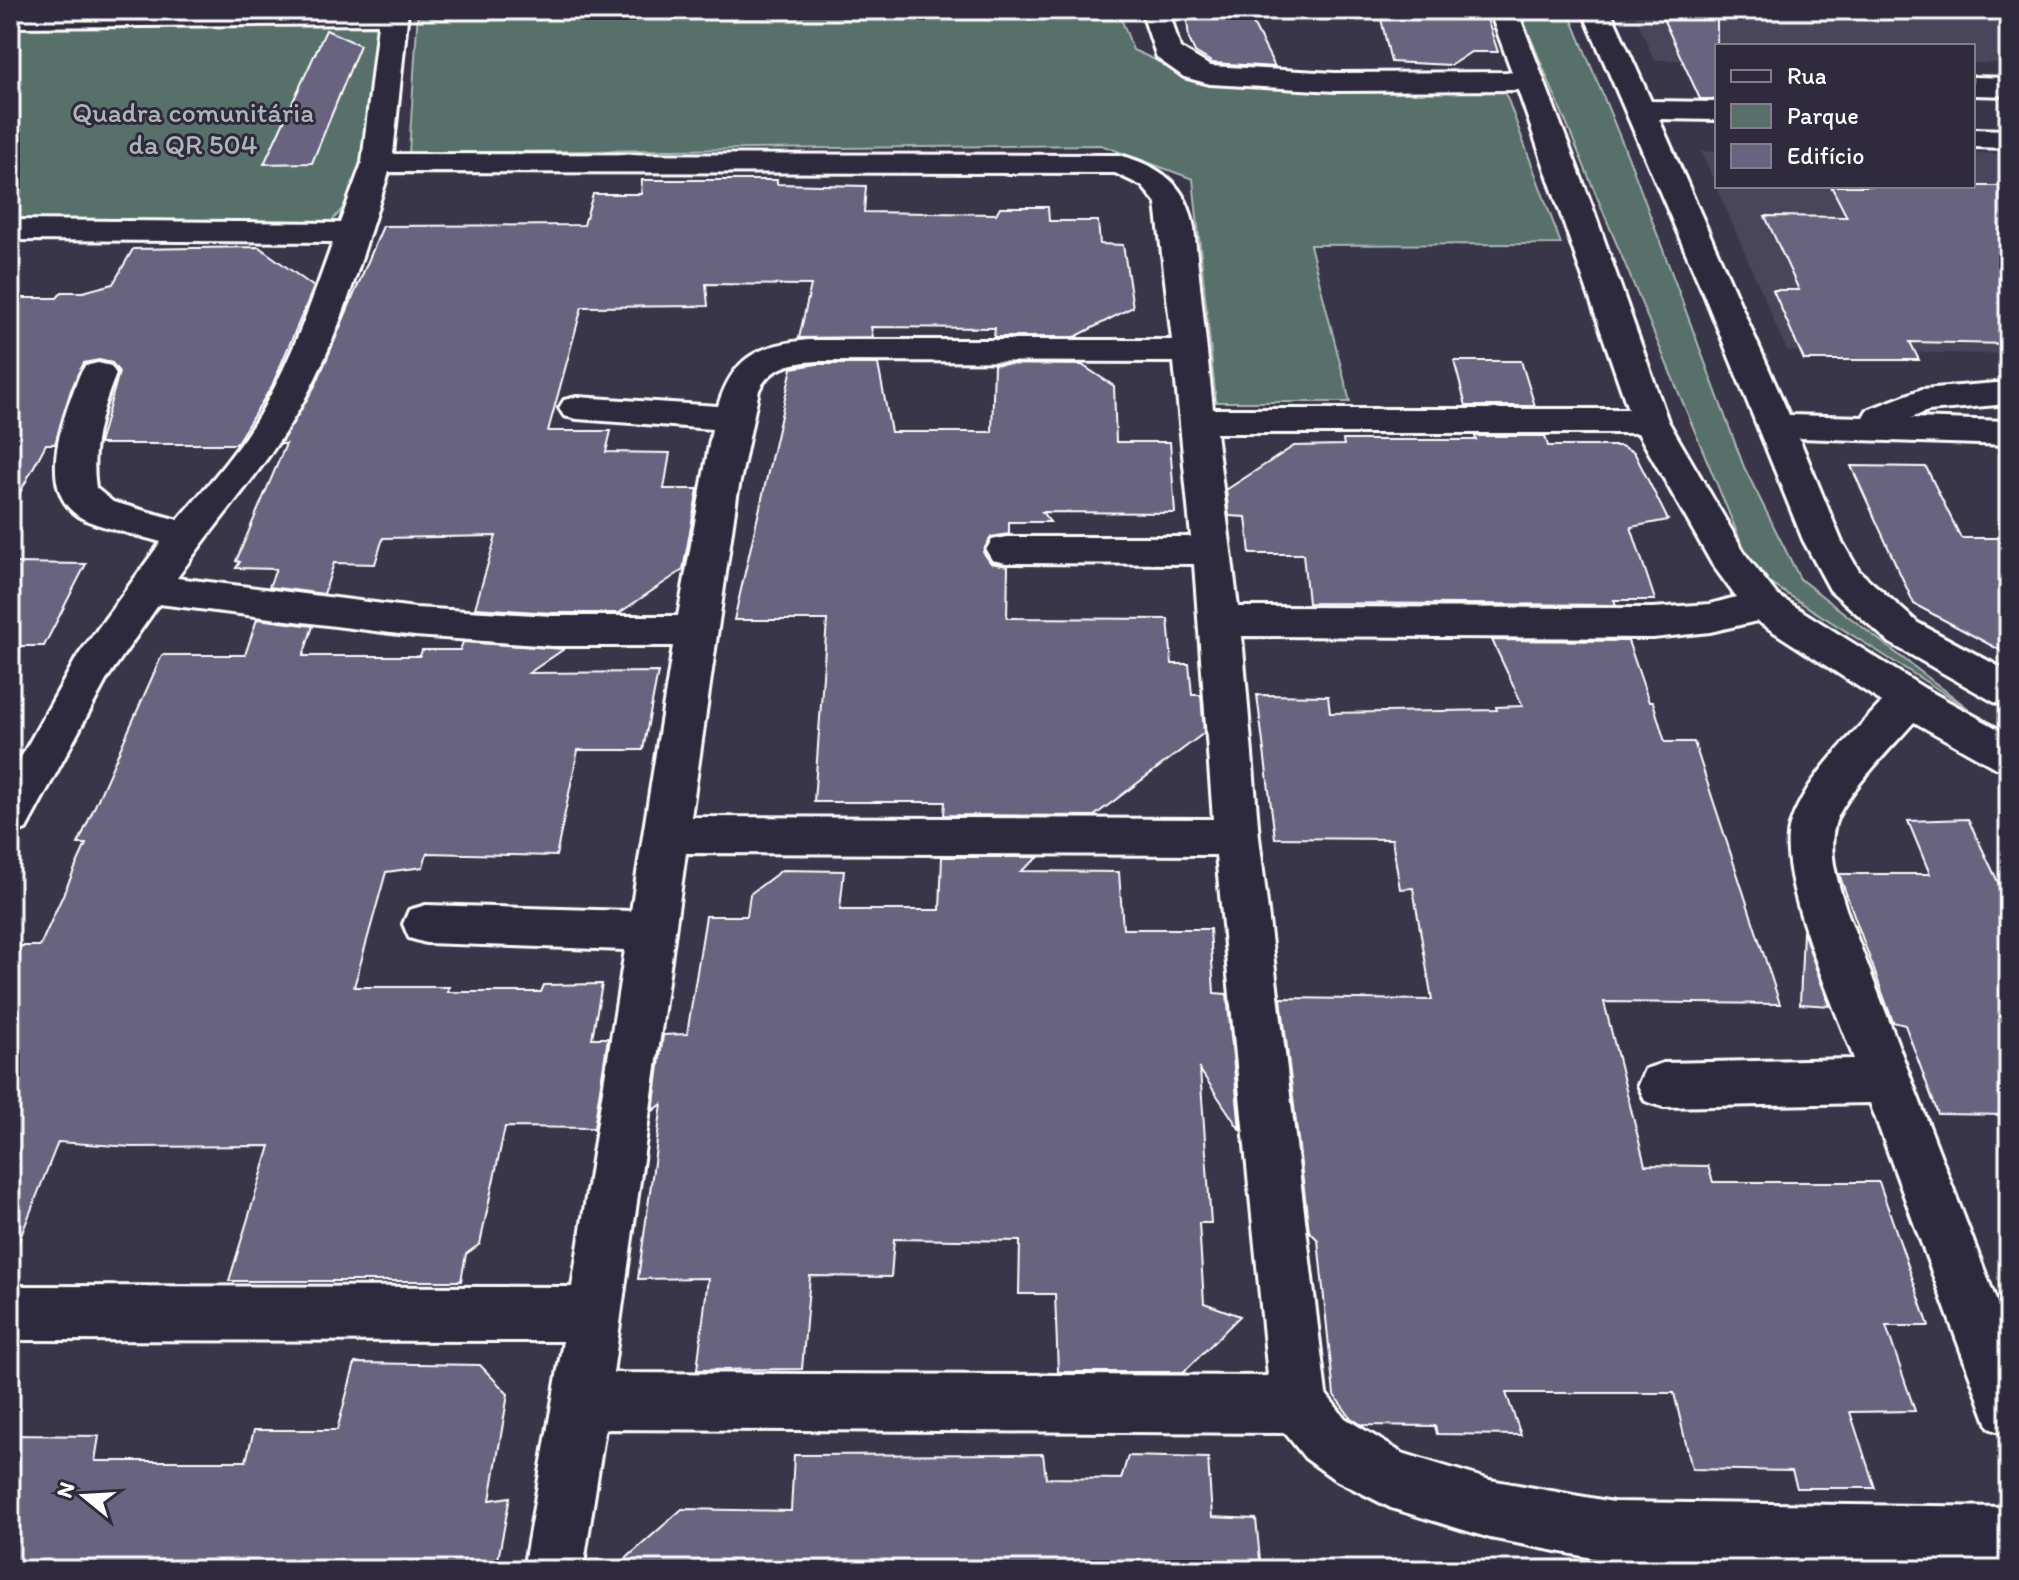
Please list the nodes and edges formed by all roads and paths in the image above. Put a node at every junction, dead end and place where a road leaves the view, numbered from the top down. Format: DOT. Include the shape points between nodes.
graph roads {
  1 [pos="1155,10"];
  2 [pos="1503,10"];
  3 [pos="1596,10"];
  4 [pos="393,13"];
  5 [pos="10,19"];
  6 [pos="1530,81"];
  7 [pos="1975,86"];
  8 [pos="2009,87"];
  9 [pos="1639,110"];
  10 [pos="1715,111"];
  11 [pos="1975,114"];
  12 [pos="2009,114"];
  13 [pos="1975,138"];
  14 [pos="2009,139"];
  15 [pos="377,163"];
  16 [pos="10,230"];
  17 [pos="354,233"];
  18 [pos="1191,351"];
  19 [pos="98,374"];
  20 [pos="2009,393"];
  21 [pos="577,408"];
  22 [pos="733,419"];
  23 [pos="1196,421"];
  24 [pos="1650,421"];
  25 [pos="1777,426"];
  26 [pos="1866,427"];
  27 [pos="2009,433"];
  28 [pos="186,536"];
  29 [pos="1006,550"];
  30 [pos="1212,551"];
  31 [pos="149,589"];
  32 [pos="1763,605"];
  33 [pos="1220,621"];
  34 [pos="696,631"];
  35 [pos="2009,691"];
  36 [pos="1909,699"];
  37 [pos="2009,755"];
  38 [pos="25,756"];
  39 [pos="10,817"];
  40 [pos="668,835"];
  41 [pos="1237,837"];
  42 [pos="426,924"];
  43 [pos="651,931"];
  44 [pos="1889,1081"];
  45 [pos="1663,1085"];
  46 [pos="10,1313"];
  47 [pos="595,1314"];
  48 [pos="580,1401"];
  49 [pos="1299,1405"];
  50 [pos="2009,1408"];
  51 [pos="2009,1537"];
  52 [pos="553,1570"];
  1 -- 6 [label="street" via="1167,52 1194,71 1210,75 1335,82"];
  2 -- 6 [label="street"];
  3 -- 9 [label="street"];
  4 -- 5 [label="street"];
  4 -- 15 [label="street"];
  6 -- 24 [label="street"];
  7 -- 8 [label="street"];
  9 -- 10 [label="street"];
  9 -- 25 [label="street"];
  11 -- 12 [label="street"];
  13 -- 14 [label="street"];
  15 -- 17 [label="street"];
  15 -- 18 [label="street" via="1118,164 1139,171 1169,197"];
  16 -- 17 [label="street"];
  17 -- 28 [label="street" via="281,409 238,474"];
  18 -- 22 [label="street" via="790,352 750,374"];
  18 -- 23 [label="street"];
  19 -- 28 [label="street" via="72,457 78,493 99,511"];
  20 -- 26 [label="street" via="1922,400"];
  21 -- 22 [label="street"];
  22 -- 34 [label="street"];
  23 -- 24 [label="street"];
  23 -- 30 [label="street"];
  24 -- 32 [label="street" via="1732,564"];
  25 -- 26 [label="street"];
  25 -- 35 [label="street" via="1822,540 1844,580 1904,633"];
  26 -- 27 [label="street"];
  28 -- 31 [label="street"];
  29 -- 30 [label="street"];
  30 -- 33 [label="street"];
  31 -- 34 [label="street" via="415,622 552,631"];
  31 -- 38 [label="street"];
  32 -- 33 [label="street" via="1710,618 1653,623"];
  32 -- 36 [label="street"];
  33 -- 41 [label="street"];
  34 -- 40 [label="street"];
  36 -- 37 [label="street"];
  36 -- 44 [label="street" via="1827,797 1813,822 1810,845 1823,909"];
  38 -- 39 [label="street"];
  40 -- 41 [label="street"];
  40 -- 43 [label="street"];
  41 -- 49 [label="street"];
  42 -- 43 [label="street"];
  43 -- 47 [label="street"];
  44 -- 45 [label="street"];
  44 -- 50 [label="street"];
  46 -- 47 [label="street"];
  47 -- 48 [label="street"];
  48 -- 49 [label="street"];
  48 -- 52 [label="street"];
  49 -- 51 [label="street" via="1325,1438 1391,1479 1490,1509 1613,1532"];
}
